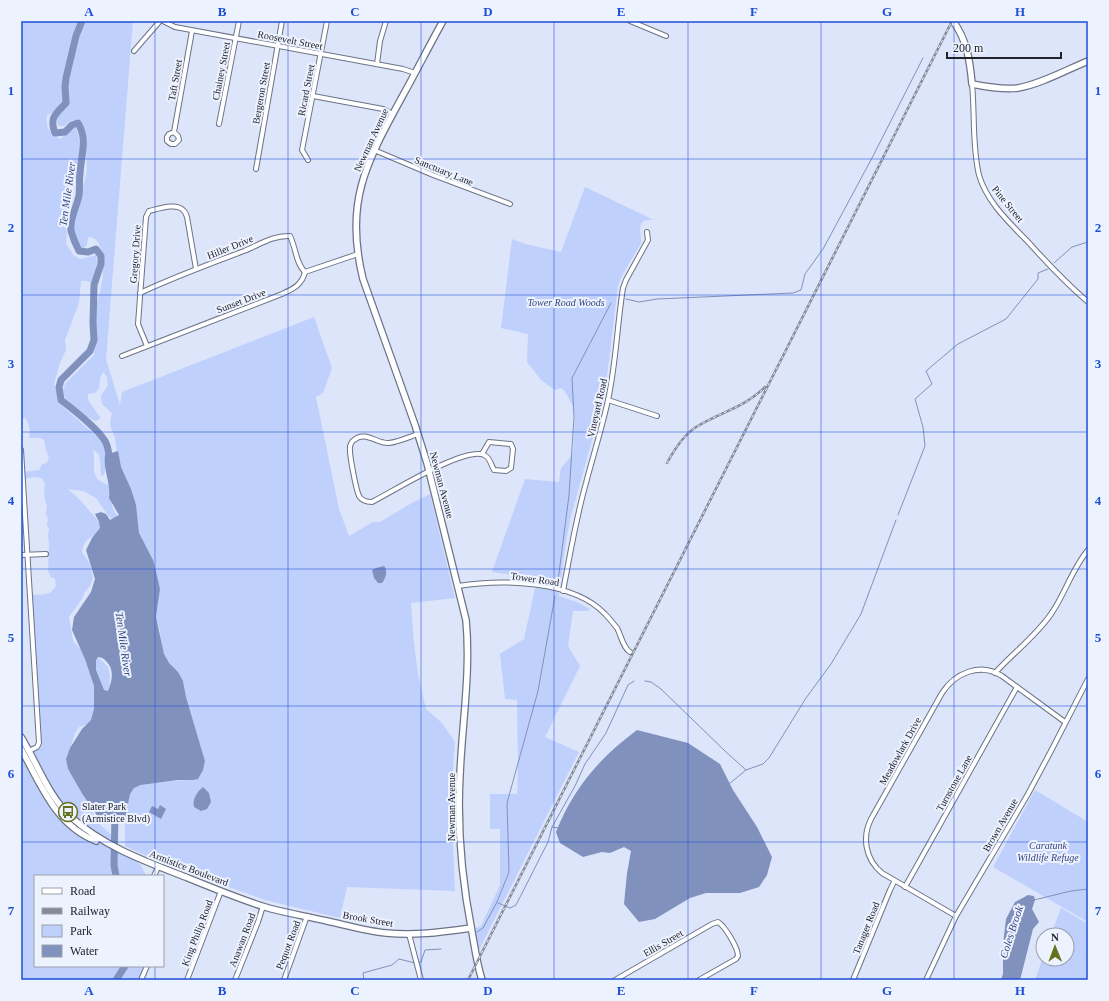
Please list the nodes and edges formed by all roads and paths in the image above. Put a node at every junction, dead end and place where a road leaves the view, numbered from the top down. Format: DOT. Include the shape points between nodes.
graph roads {
  1 [pos="161,21"];
  2 [pos="239,21"];
  3 [pos="282,21"];
  4 [pos="327,21"];
  5 [pos="386,21"];
  6 [pos="443,21"];
  7 [pos="630,21"];
  8 [pos="953,21"];
  9 [pos="192,31"];
  10 [pos="666,36"];
  11 [pos="235,39"];
  12 [pos="278,46"];
  13 [pos="134,51"];
  14 [pos="321,54"];
  15 [pos="1088,61"];
  16 [pos="377,64"];
  17 [pos="415,73"];
  18 [pos="972,84"];
  19 [pos="313,96"];
  20 [pos="393,114"];
  21 [pos="219,124"];
  22 [pos="174,132"];
  23 [pos="374,150"];
  24 [pos="308,160"];
  25 [pos="256,169"];
  26 [pos="510,204"];
  27 [pos="647,232"];
  28 [pos="358,254"];
  29 [pos="196,269"];
  30 [pos="305,272"];
  31 [pos="140,293"];
  32 [pos="1088,302"];
  33 [pos="147,346"];
  34 [pos="122,356"];
  35 [pos="608,400"];
  36 [pos="657,416"];
  37 [pos="418,434"];
  38 [pos="21,450"];
  39 [pos="482,454"];
  40 [pos="429,472"];
  41 [pos="1088,550"];
  42 [pos="46,554"];
  43 [pos="21,555"];
  44 [pos="28,555"];
  45 [pos="458,586"];
  46 [pos="563,591"];
  47 [pos="630,652"];
  48 [pos="996,673"];
  49 [pos="1088,679"];
  50 [pos="1017,687"];
  51 [pos="1065,722"];
  52 [pos="21,737"];
  53 [pos="21,749"];
  54 [pos="29,751"];
  55 [pos="108,844"];
  56 [pos="158,867"];
  57 [pos="154,875"];
  58 [pos="894,882"];
  59 [pos="905,887"];
  60 [pos="221,891"];
  61 [pos="264,906"];
  62 [pos="307,916"];
  63 [pos="956,916"];
  64 [pos="471,928"];
  65 [pos="409,934"];
  66 [pos="147,967"];
  67 [pos="141,980"];
  68 [pos="187,980"];
  69 [pos="236,980"];
  70 [pos="284,980"];
  71 [pos="421,980"];
  72 [pos="482,980"];
  73 [pos="615,980"];
  74 [pos="699,980"];
  75 [pos="853,980"];
  76 [pos="926,980"];
  1 -- 9 [label="street, Roosevelt Street"];
  1 -- 13 [label="street"];
  2 -- 11 [label="street, Chainey Street"];
  3 -- 12 [label="street, Bergeron Street"];
  4 -- 14 [label="street, Ricard Street"];
  5 -- 16 [label="street"];
  6 -- 17 [label="main road, Newman Avenue"];
  7 -- 10 [label="street"];
  8 -- 18 [label="main road, Pine Street" via="967,49"];
  9 -- 11 [label="street, Roosevelt Street"];
  9 -- 22 [label="street, Taft Street"];
  11 -- 12 [label="street, Roosevelt Street"];
  11 -- 21 [label="street, Chainey Street"];
  12 -- 14 [label="street, Roosevelt Street"];
  12 -- 25 [label="street, Bergeron Street"];
  14 -- 16 [label="street, Roosevelt Street"];
  14 -- 19 [label="street, Ricard Street"];
  15 -- 18 [label="main road" via="1019,88 995,88"];
  16 -- 17 [label="street, Roosevelt Street"];
  17 -- 20 [label="main road, Newman Avenue"];
  18 -- 32 [label="street, Pine Street" via="977,162 984,188 1021,235 1060,277"];
  19 -- 20 [label="street" via="386,110"];
  19 -- 24 [label="street, Ricard Street" via="302,150"];
  20 -- 23 [label="main road, Newman Avenue"];
  23 -- 26 [label="street, Sanctuary Lane"];
  23 -- 28 [label="main road, Newman Avenue" via="358,195 355,218"];
  27 -- 35 [label="street, Vineyard Road" via="648,240 622,288"];
  28 -- 30 [label="street"];
  28 -- 37 [label="main road, Newman Avenue" via="363,279"];
  29 -- 30 [label="street, Hiller Drive" via="273,238 290,236 300,268"];
  29 -- 31 [label="street, Hiller Drive"];
  29 -- 31 [label="street, Gregory Drive" via="184,211 179,207 171,207 149,212 146,217"];
  30 -- 33 [label="street, Sunset Drive" via="297,287"];
  31 -- 33 [label="street, Gregory Drive" via="138,324"];
  33 -- 34 [label="street, Sunset Drive"];
  35 -- 36 [label="street"];
  35 -- 46 [label="street, Vineyard Road" via="579,509"];
  37 -- 40 [label="main road, Newman Avenue"];
  37 -- 40 [label="street" via="388,443 359,436 353,440 350,447 356,486 363,500 372,502"];
  38 -- 44 [label="street"];
  39 -- 39 [label="street" via="487,457 494,470 506,471 511,468 511,444 489,442"];
  39 -- 40 [label="street" via="468,456"];
  40 -- 45 [label="main road, Newman Avenue"];
  41 -- 48 [label="street" via="1050,615"];
  42 -- 44 [label="street"];
  43 -- 44 [label="street"];
  44 -- 54 [label="street" via="39,743"];
  45 -- 46 [label="street, Tower Road" via="498,582"];
  45 -- 64 [label="main road, Newman Avenue" via="468,639 459,825"];
  46 -- 47 [label="street, Tower Road" via="598,606 616,627"];
  48 -- 50 [label="street, Meadowlark Drive"];
  48 -- 58 [label="street, Meadowlark Drive" via="970,672 954,678 946,686 869,824 866,840 869,855 878,870"];
  49 -- 51 [label="street, Brown Avenue"];
  50 -- 51 [label="street, Meadowlark Drive"];
  50 -- 59 [label="street, Turnstone Lane"];
  51 -- 63 [label="street, Brown Avenue" via="1028,794"];
  52 -- 54 [label="main road, Armistice Boulevard"];
  53 -- 55 [label="main road, Armistice Boulevard" via="40,787 64,819 74,829"];
  54 -- 55 [label="main road, Armistice Boulevard" via="48,788 62,808 86,830"];
  55 -- 56 [label="main road, Armistice Boulevard"];
  56 -- 57 [label="street"];
  56 -- 60 [label="main road, Armistice Boulevard"];
  58 -- 59 [label="street, Meadowlark Drive"];
  58 -- 75 [label="street, Tanager Road"];
  59 -- 63 [label="street, Meadowlark Drive"];
  60 -- 61 [label="main road, Armistice Boulevard"];
  60 -- 68 [label="street, King Philip Road"];
  61 -- 62 [label="main road, Brook Street"];
  61 -- 69 [label="street, Anawan Road"];
  62 -- 65 [label="main road, Brook Street" via="360,929"];
  62 -- 70 [label="street, Pequot Road"];
  63 -- 76 [label="street, Brown Avenue"];
  64 -- 65 [label="main road, Brook Street" via="430,934"];
  64 -- 72 [label="main road, Newman Avenue"];
  65 -- 71 [label="street"];
  66 -- 67 [label="street"];
  73 -- 74 [label="street, Ellis Street" via="718,922 723,926 738,956"];
}
